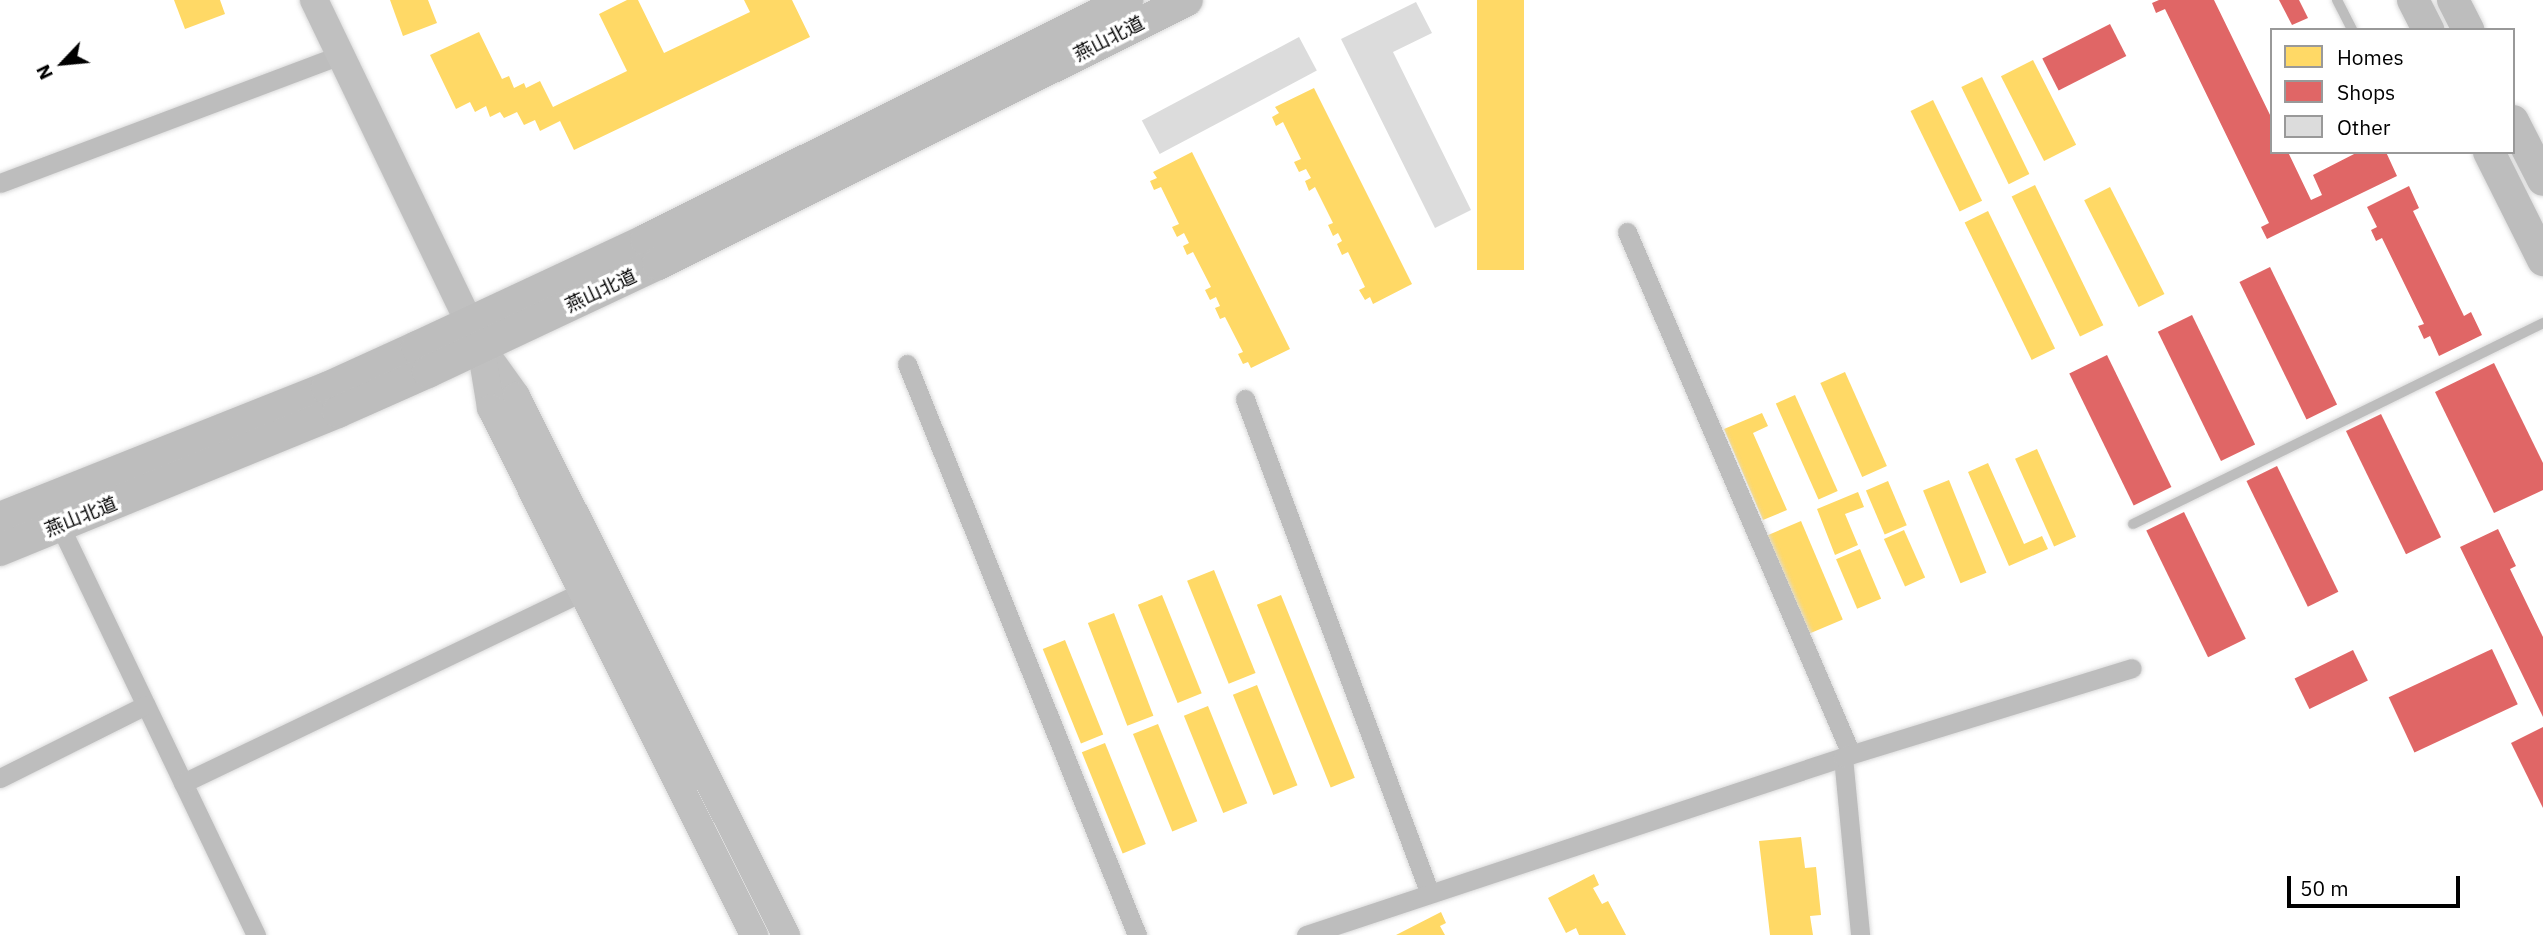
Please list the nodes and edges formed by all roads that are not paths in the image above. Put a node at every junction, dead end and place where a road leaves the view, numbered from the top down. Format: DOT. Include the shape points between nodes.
graph roads {
  1 [pos="314,0"];
  2 [pos="1127,0"];
  3 [pos="1187,0"];
  4 [pos="2337,0"];
  5 [pos="2413,0"];
  6 [pos="2453,0"];
  7 [pos="2350,28"];
  8 [pos="2427,28"];
  9 [pos="2467,28"];
  10 [pos="340,55"];
  11 [pos="2515,124"];
  12 [pos="2490,154"];
  13 [pos="2539,165"];
  14 [pos="0,183"];
  15 [pos="1627,232"];
  16 [pos="2543,260"];
  17 [pos="2543,323"];
  18 [pos="476,335"];
  19 [pos="907,364"];
  20 [pos="1245,399"];
  21 [pos="0,518"];
  22 [pos="2133,524"];
  23 [pos="60,526"];
  24 [pos="0,550"];
  25 [pos="581,592"];
  26 [pos="2132,668"];
  27 [pos="146,705"];
  28 [pos="1847,756"];
  29 [pos="0,778"];
  30 [pos="183,783"];
  31 [pos="1430,894"];
  32 [pos="256,935"];
  33 [pos="754,935"];
  34 [pos="786,935"];
  35 [pos="1137,935"];
  36 [pos="1306,935"];
  37 [pos="1860,935"];
  1 -- 10 [label="main road"];
  2 -- 18 [label="main road, 燕山北道" via="646,240"];
  3 -- 18 [label="main road, 燕山北道" via="658,264"];
  4 -- 7 [label="lane"];
  5 -- 8 [label="main road"];
  6 -- 9 [label="main road"];
  10 -- 14 [label="street"];
  10 -- 18 [label="main road"];
  11 -- 13 [label="main road"];
  12 -- 16 [label="main road"];
  15 -- 28 [label="street"];
  17 -- 22 [label="lane"];
  18 -- 21 [label="main road, 燕山北道" via="327,388"];
  18 -- 23 [label="main road, 燕山北道" via="338,412"];
  18 -- 25 [label="main road" via="491,408"];
  18 -- 34 [label="main road" via="516,396"];
  19 -- 35 [label="street"];
  20 -- 31 [label="street"];
  23 -- 24 [label="main road, 燕山北道"];
  23 -- 27 [label="street"];
  25 -- 30 [label="street"];
  25 -- 33 [label="main road"];
  26 -- 28 [label="street"];
  27 -- 29 [label="street"];
  27 -- 30 [label="street"];
  28 -- 31 [label="street"];
  28 -- 37 [label="street"];
  30 -- 32 [label="street"];
  31 -- 36 [label="street"];
}
